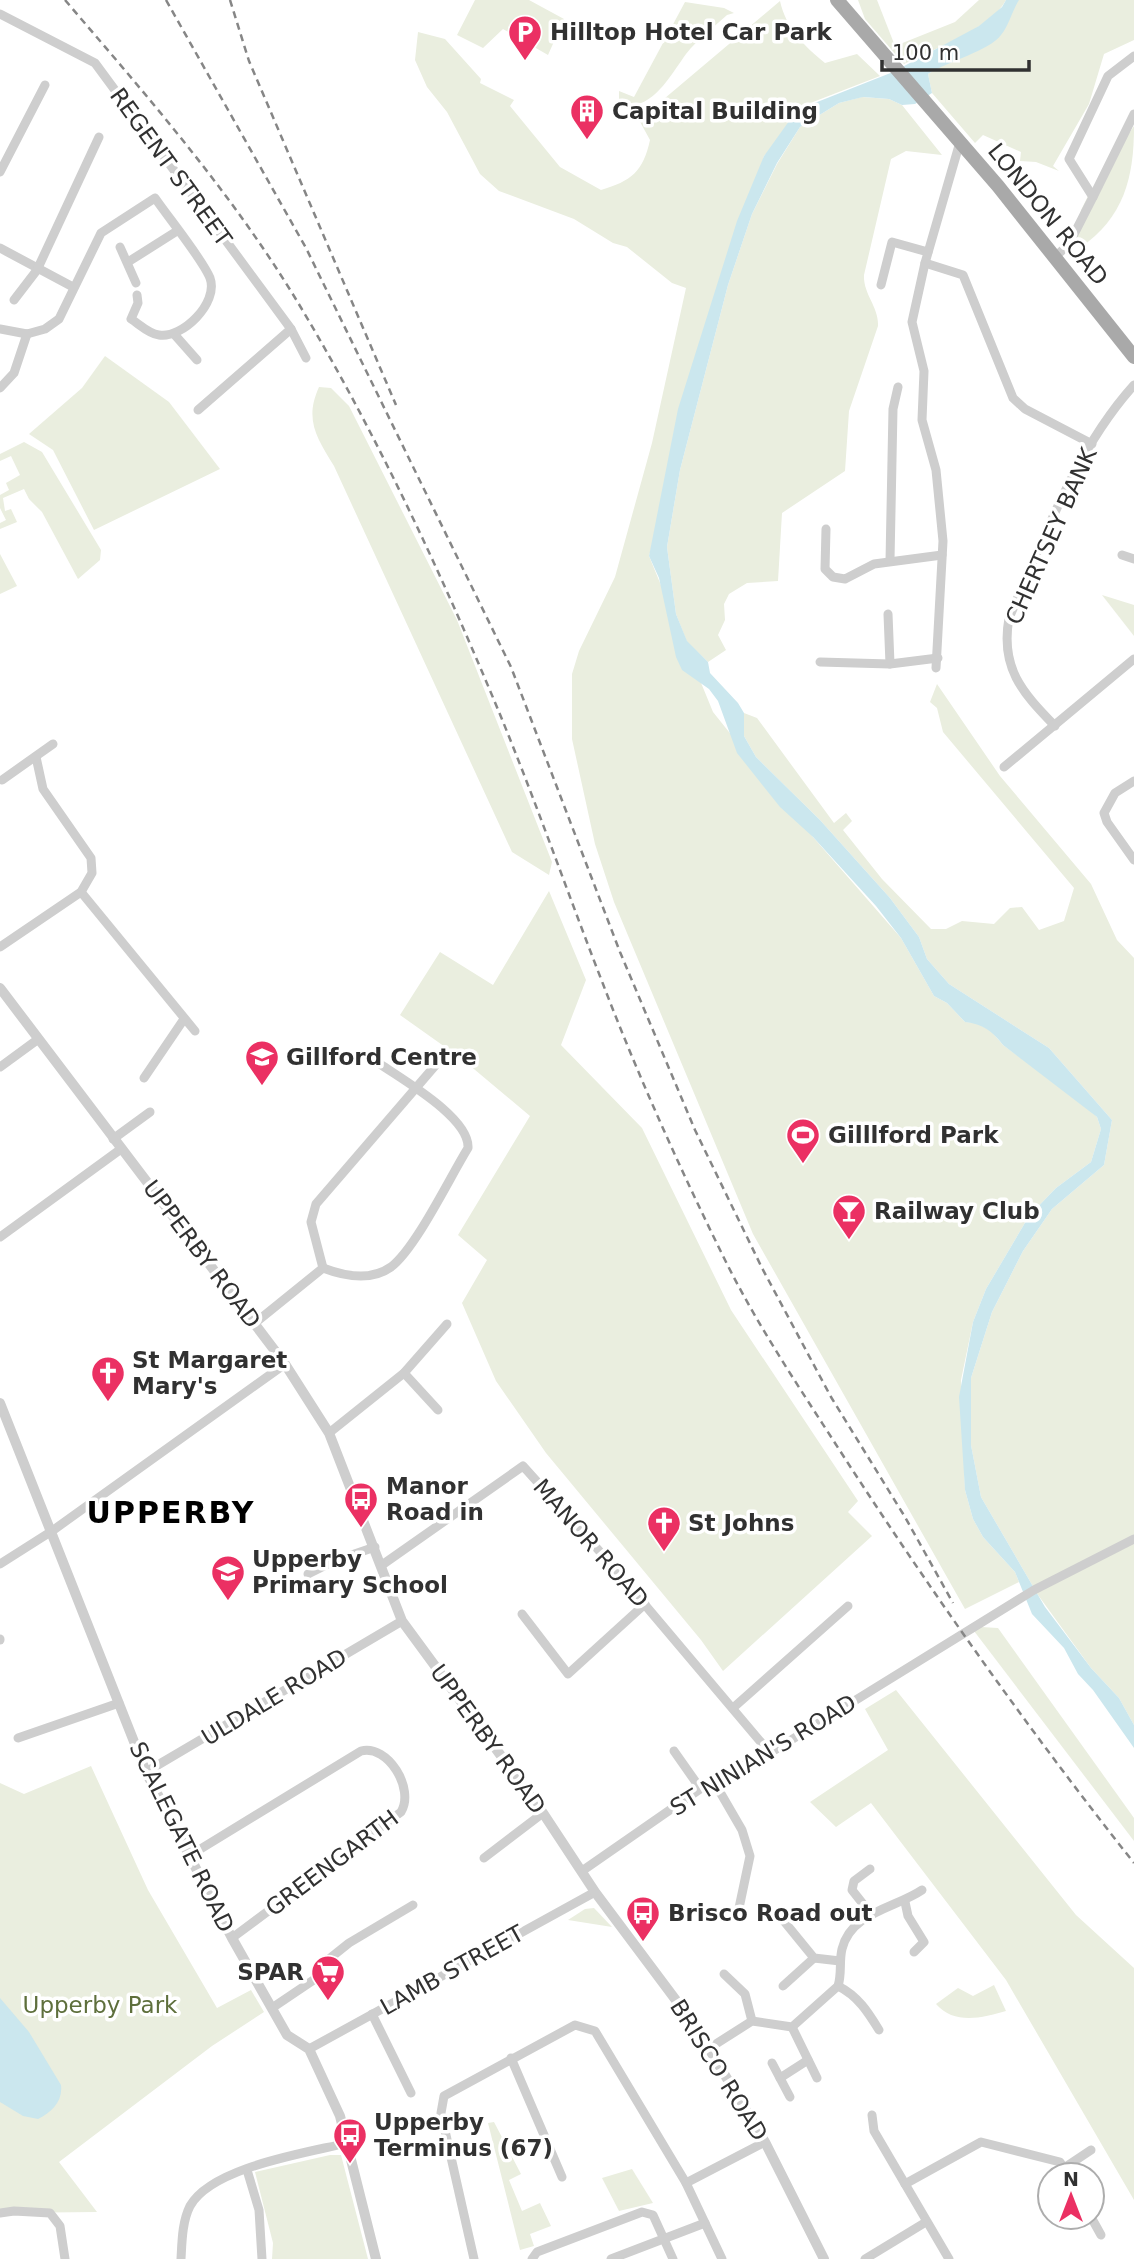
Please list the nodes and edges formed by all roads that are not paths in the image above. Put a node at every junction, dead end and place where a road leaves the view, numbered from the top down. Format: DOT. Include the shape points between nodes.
graph roads {
  1 [pos="837,0"];
  2 [pos="0,14"];
  3 [pos="1134,56"];
  4 [pos="45,85"];
  5 [pos="1134,114"];
  6 [pos="99,138"];
  7 [pos="960,142"];
  8 [pos="0,172"];
  9 [pos="1093,197"];
  10 [pos="177,230"];
  11 [pos="120,247"];
  12 [pos="0,248"];
  13 [pos="928,252"];
  14 [pos="1055,257"];
  15 [pos="128,262"];
  16 [pos="925,263"];
  17 [pos="37,270"];
  18 [pos="136,283"];
  19 [pos="881,285"];
  20 [pos="73,287"];
  21 [pos="136,295"];
  22 [pos="14,300"];
  23 [pos="291,329"];
  24 [pos="0,330"];
  25 [pos="27,334"];
  26 [pos="174,334"];
  27 [pos="1129,340"];
  28 [pos="1134,357"];
  29 [pos="306,358"];
  30 [pos="197,360"];
  31 [pos="1134,385"];
  32 [pos="898,387"];
  33 [pos="0,388"];
  34 [pos="198,410"];
  35 [pos="1092,444"];
  36 [pos="825,529"];
  37 [pos="942,555"];
  38 [pos="1122,555"];
  39 [pos="1134,559"];
  40 [pos="890,561"];
  41 [pos="888,614"];
  42 [pos="938,658"];
  43 [pos="1134,659"];
  44 [pos="820,662"];
  45 [pos="890,664"];
  46 [pos="936,668"];
  47 [pos="1055,726"];
  48 [pos="53,744"];
  49 [pos="36,757"];
  50 [pos="1004,767"];
  51 [pos="2,780"];
  52 [pos="1134,781"];
  53 [pos="1134,860"];
  54 [pos="81,892"];
  55 [pos="0,947"];
  56 [pos="0,988"];
  57 [pos="184,1019"];
  58 [pos="195,1031"];
  59 [pos="37,1040"];
  60 [pos="446,1053"];
  61 [pos="380,1064"];
  62 [pos="0,1067"];
  63 [pos="144,1078"];
  64 [pos="416,1088"];
  65 [pos="150,1112"];
  66 [pos="113,1139"];
  67 [pos="121,1149"];
  68 [pos="0,1237"];
  69 [pos="323,1268"];
  70 [pos="255,1323"];
  71 [pos="447,1324"];
  72 [pos="285,1364"];
  73 [pos="404,1373"];
  74 [pos="0,1403"];
  75 [pos="438,1410"];
  76 [pos="329,1433"];
  77 [pos="52,1531"];
  78 [pos="1134,1539"];
  79 [pos="374,1547"];
  80 [pos="0,1564"];
  81 [pos="382,1565"];
  82 [pos="308,1574"];
  83 [pos="645,1604"];
  84 [pos="848,1606"];
  85 [pos="522,1614"];
  86 [pos="402,1621"];
  87 [pos="119,1703"];
  88 [pos="733,1708"];
  89 [pos="18,1738"];
  90 [pos="674,1751"];
  91 [pos="770,1753"];
  92 [pos="146,1772"];
  93 [pos="713,1780"];
  94 [pos="701,1788"];
  95 [pos="543,1813"];
  96 [pos="189,1856"];
  97 [pos="484,1858"];
  98 [pos="870,1869"];
  99 [pos="582,1871"];
  100 [pos="922,1890"];
  101 [pos="595,1892"];
  102 [pos="905,1902"];
  103 [pos="413,1905"];
  104 [pos="739,1908"];
  105 [pos="871,1914"];
  106 [pos="783,1920"];
  107 [pos="232,1938"];
  108 [pos="914,1952"];
  109 [pos="814,1958"];
  110 [pos="840,1961"];
  111 [pos="724,1974"];
  112 [pos="783,1986"];
  113 [pos="838,1986"];
  114 [pos="272,2008"];
  115 [pos="372,2014"];
  116 [pos="752,2021"];
  117 [pos="792,2027"];
  118 [pos="879,2030"];
  119 [pos="309,2049"];
  120 [pos="708,2049"];
  121 [pos="511,2058"];
  122 [pos="808,2060"];
  123 [pos="772,2063"];
  124 [pos="780,2078"];
  125 [pos="817,2078"];
  126 [pos="411,2093"];
  127 [pos="790,2097"];
  128 [pos="872,2115"];
  129 [pos="765,2142"];
  130 [pos="347,2143"];
  131 [pos="1091,2150"];
  132 [pos="1056,2161"];
  133 [pos="1078,2161"];
  134 [pos="247,2170"];
  135 [pos="562,2177"];
  136 [pos="686,2183"];
  137 [pos="905,2184"];
  138 [pos="0,2213"];
  139 [pos="926,2222"];
  140 [pos="705,2223"];
  141 [pos="1099,2231"];
  142 [pos="1101,2235"];
  143 [pos="665,2238"];
  144 [pos="65,2259"];
  145 [pos="180,2259"];
  146 [pos="262,2259"];
  147 [pos="376,2259"];
  148 [pos="474,2259"];
  149 [pos="532,2259"];
  150 [pos="611,2259"];
  151 [pos="673,2259"];
  152 [pos="722,2259"];
  153 [pos="824,2259"];
  154 [pos="865,2259"];
  155 [pos="948,2259"];
  1 -- 7 [label="main road, LONDON ROAD"];
  2 -- 23 [label="street, REGENT STREET" via="95,63"];
  3 -- 9 [label="street" via="1108,76 1069,159"];
  4 -- 8 [label="street"];
  5 -- 9 [label="street"];
  6 -- 17 [label="street"];
  7 -- 13 [label="street"];
  7 -- 14 [label="main road, LONDON ROAD"];
  9 -- 14 [label="street" via="1069,244"];
  10 -- 15 [label="street"];
  10 -- 20 [label="street" via="155,198 101,233"];
  10 -- 26 [label="street" via="210,278 211,289 204,308"];
  11 -- 15 [label="street"];
  12 -- 17 [label="street"];
  13 -- 16 [label="street"];
  13 -- 19 [label="street" via="892,242"];
  14 -- 27 [label="main road, LONDON ROAD"];
  15 -- 18 [label="street"];
  16 -- 35 [label="street" via="963,275 1013,398"];
  16 -- 37 [label="street" via="912,323 924,370 922,420 938,481"];
  17 -- 20 [label="street"];
  17 -- 22 [label="street"];
  20 -- 25 [label="street" via="59,319"];
  21 -- 26 [label="street" via="138,303 131,319 155,335"];
  23 -- 29 [label="street, REGENT STREET"];
  23 -- 34 [label="street"];
  24 -- 25 [label="street"];
  25 -- 33 [label="street" via="14,373"];
  26 -- 30 [label="street"];
  27 -- 28 [label="main road, LONDON ROAD"];
  31 -- 35 [label="street, CHERTSEY BANK"];
  32 -- 40 [label="street" via="892,409"];
  35 -- 47 [label="street, CHERTSEY BANK" via="1007,629 1014,679"];
  36 -- 40 [label="street" via="825,569 833,577 845,579"];
  37 -- 40 [label="street"];
  37 -- 42 [label="street"];
  38 -- 39 [label="street"];
  41 -- 45 [label="street"];
  42 -- 45 [label="street"];
  42 -- 46 [label="street"];
  43 -- 47 [label="street"];
  44 -- 45 [label="street"];
  47 -- 50 [label="street"];
  48 -- 49 [label="street"];
  49 -- 51 [label="street"];
  49 -- 54 [label="street" via="43,789 91,858 90,881"];
  52 -- 53 [label="street" via="1115,793 1104,813"];
  54 -- 55 [label="street"];
  54 -- 57 [label="street"];
  56 -- 59 [label="street, UPPERBY ROAD"];
  57 -- 58 [label="street"];
  57 -- 63 [label="street"];
  59 -- 62 [label="street"];
  59 -- 66 [label="street, UPPERBY ROAD"];
  60 -- 64 [label="street"];
  61 -- 64 [label="street"];
  64 -- 69 [label="street" via="316,1204 311,1222"];
  64 -- 69 [label="street" via="457,1121 469,1138 468,1148 404,1253 389,1268 358,1277"];
  65 -- 66 [label="street"];
  66 -- 67 [label="street, UPPERBY ROAD"];
  67 -- 68 [label="street"];
  67 -- 70 [label="street, UPPERBY ROAD"];
  69 -- 70 [label="street"];
  70 -- 72 [label="street, UPPERBY ROAD"];
  71 -- 73 [label="street"];
  72 -- 76 [label="street, UPPERBY ROAD"];
  72 -- 77 [label="street"];
  73 -- 75 [label="street"];
  73 -- 76 [label="street"];
  74 -- 77 [label="street, SCALEGATE ROAD"];
  76 -- 79 [label="street, UPPERBY ROAD"];
  77 -- 80 [label="street"];
  77 -- 87 [label="street, SCALEGATE ROAD"];
  78 -- 91 [label="street, ST NINIAN'S ROAD" via="1034,1590"];
  79 -- 81 [label="street, UPPERBY ROAD"];
  79 -- 82 [label="street"];
  81 -- 83 [label="street, MANOR ROAD" via="523,1466"];
  81 -- 86 [label="street, UPPERBY ROAD"];
  83 -- 85 [label="street" via="568,1674"];
  83 -- 88 [label="street, MANOR ROAD"];
  84 -- 88 [label="street"];
  86 -- 92 [label="street, ULDALE ROAD"];
  86 -- 95 [label="street, UPPERBY ROAD"];
  87 -- 89 [label="street"];
  87 -- 92 [label="street, SCALEGATE ROAD"];
  88 -- 91 [label="street, MANOR ROAD"];
  90 -- 94 [label="street"];
  91 -- 93 [label="street, ST NINIAN'S ROAD"];
  92 -- 96 [label="street, SCALEGATE ROAD"];
  93 -- 94 [label="street, ST NINIAN'S ROAD"];
  93 -- 104 [label="street" via="742,1830 750,1856"];
  94 -- 99 [label="street, ST NINIAN'S ROAD"];
  95 -- 97 [label="street"];
  95 -- 99 [label="street, UPPERBY ROAD"];
  96 -- 107 [label="street, SCALEGATE ROAD"];
  96 -- 107 [label="street, GREENGARTH" via="361,1751 382,1752 406,1788 401,1812"];
  98 -- 105 [label="street" via="853,1881 852,1890"];
  99 -- 101 [label="street, UPPERBY ROAD"];
  100 -- 102 [label="street"];
  101 -- 115 [label="street, LAMB STREET"];
  101 -- 120 [label="street, BRISCO ROAD"];
  102 -- 105 [label="street"];
  102 -- 108 [label="street" via="908,1916 925,1942"];
  103 -- 114 [label="street" via="349,1943 324,1963 315,1979"];
  105 -- 110 [label="street" via="846,1935"];
  106 -- 109 [label="street"];
  107 -- 114 [label="street, SCALEGATE ROAD"];
  109 -- 110 [label="street"];
  109 -- 112 [label="street"];
  110 -- 113 [label="street"];
  111 -- 116 [label="street" via="745,1994"];
  113 -- 117 [label="street"];
  113 -- 118 [label="street" via="862,2004"];
  114 -- 119 [label="street, SCALEGATE ROAD" via="287,2035"];
  115 -- 119 [label="street, LAMB STREET"];
  115 -- 126 [label="street"];
  116 -- 117 [label="street"];
  116 -- 120 [label="street"];
  117 -- 122 [label="street"];
  119 -- 130 [label="street, SCALEGATE ROAD" via="340,2116"];
  120 -- 129 [label="street, BRISCO ROAD"];
  121 -- 135 [label="street"];
  121 -- 136 [label="street" via="575,2025 595,2031"];
  121 -- 148 [label="street" via="444,2096 441,2105"];
  122 -- 124 [label="street"];
  122 -- 125 [label="street"];
  123 -- 124 [label="street"];
  124 -- 127 [label="street"];
  128 -- 137 [label="street" via="874,2131"];
  129 -- 136 [label="street"];
  129 -- 153 [label="street, BRISCO ROAD"];
  130 -- 134 [label="street"];
  130 -- 147 [label="street, SCALEGATE ROAD"];
  131 -- 133 [label="street"];
  132 -- 137 [label="street" via="981,2142"];
  134 -- 145 [label="street" via="206,2189 191,2205"];
  134 -- 146 [label="street" via="259,2210"];
  136 -- 140 [label="street"];
  137 -- 139 [label="street"];
  138 -- 144 [label="street" via="50,2213 60,2226"];
  139 -- 154 [label="street"];
  139 -- 155 [label="street"];
  140 -- 143 [label="street"];
  140 -- 152 [label="street"];
  141 -- 142 [label="street"];
  143 -- 149 [label="street" via="653,2215 642,2212 537,2252"];
  143 -- 150 [label="street"];
  143 -- 151 [label="street"];
}
